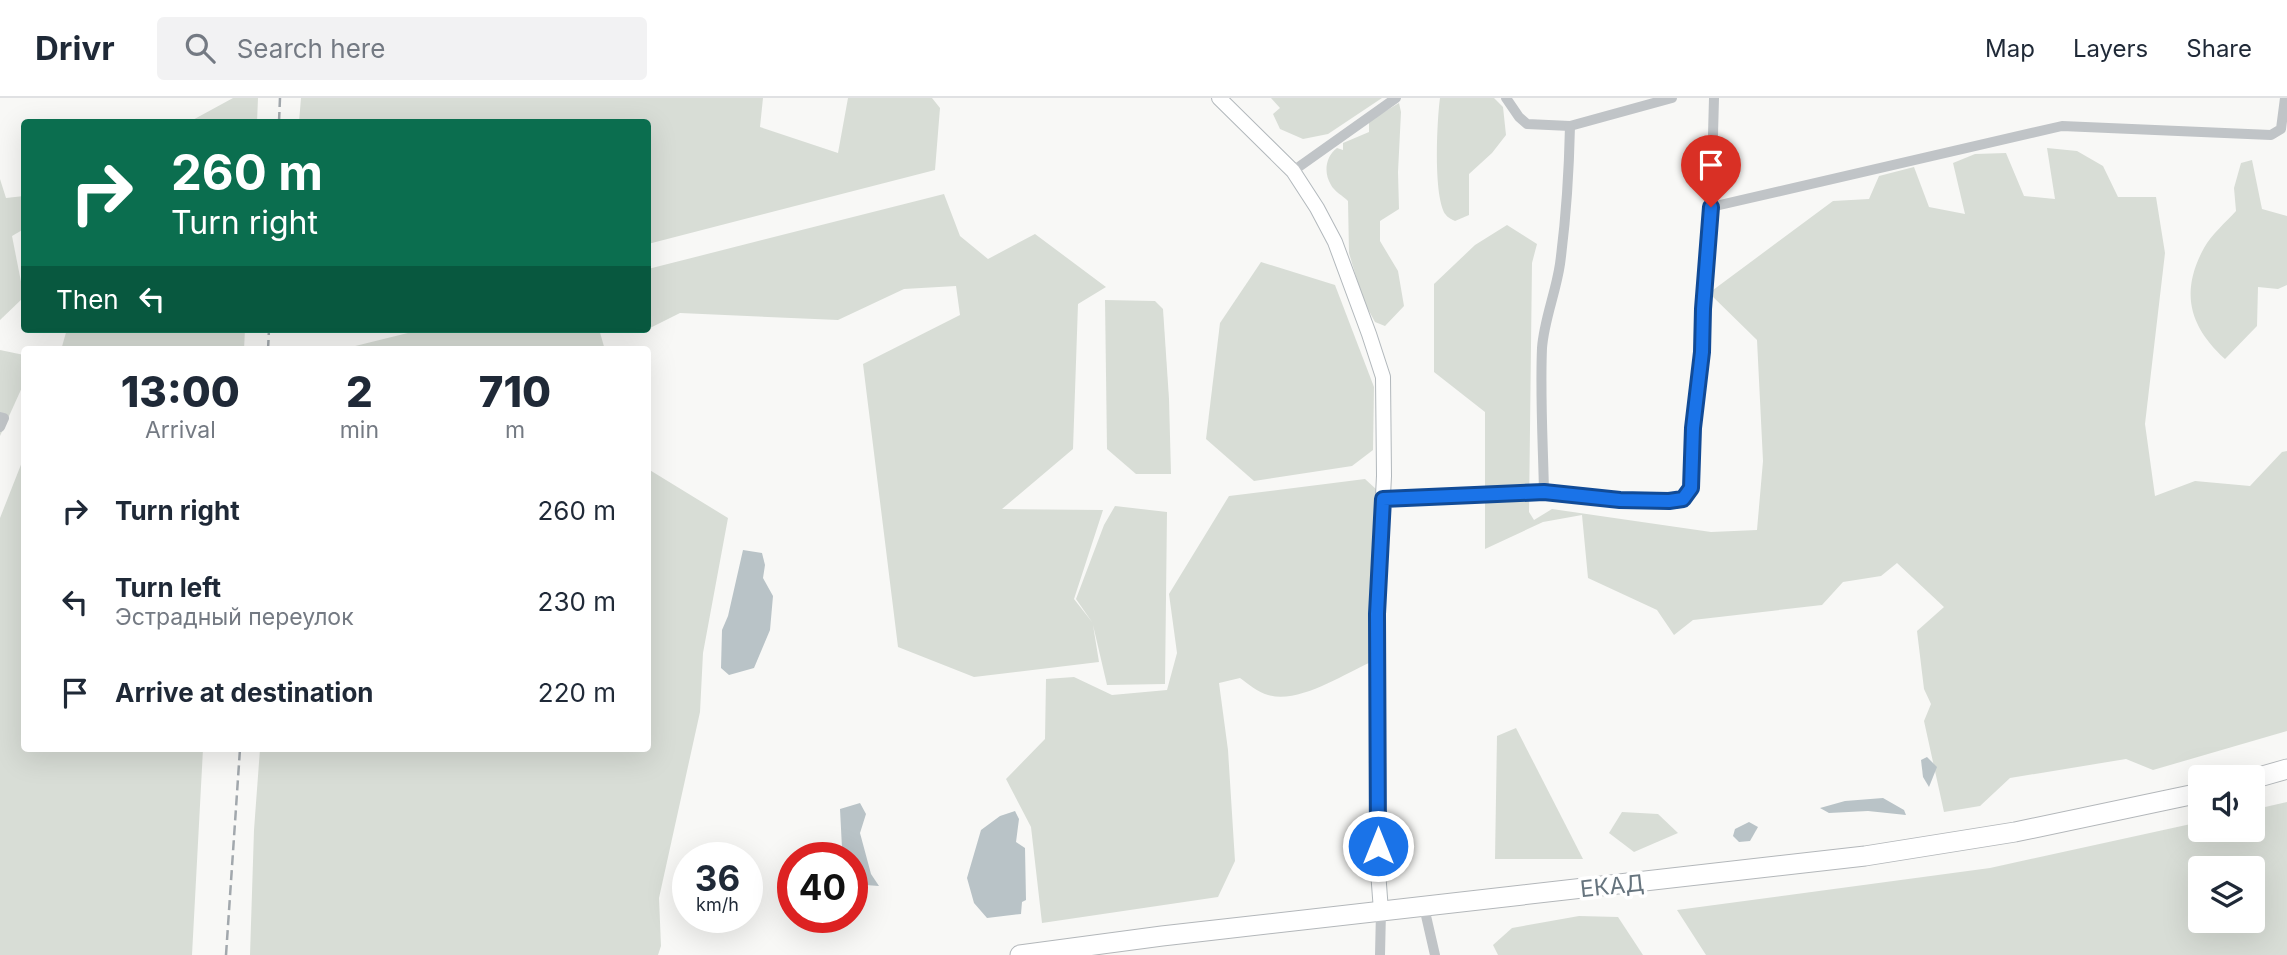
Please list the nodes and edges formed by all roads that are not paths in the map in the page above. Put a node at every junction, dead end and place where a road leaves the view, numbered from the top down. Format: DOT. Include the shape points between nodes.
graph roads {
  1 [pos="1219,98"];
  2 [pos="1396,98"];
  3 [pos="1506,98"];
  4 [pos="1672,98"];
  5 [pos="1714,98"];
  6 [pos="2285,98"];
  7 [pos="1570,126"];
  8 [pos="1293,171"];
  9 [pos="1711,207"];
  10 [pos="0,417"];
  11 [pos="0,427"];
  12 [pos="1544,492"];
  13 [pos="1383,499"];
  14 [pos="2287,769"];
  15 [pos="2265,775"];
  16 [pos="2188,796"];
  17 [pos="1424,907"];
  18 [pos="1381,911"];
  19 [pos="1425,947"];
  20 [pos="1020,955"];
  21 [pos="1380,955"];
  22 [pos="1435,955"];
  1 -- 8 [label="street"];
  2 -- 8 [label="street"];
  3 -- 7 [label="street" via="1527,124"];
  4 -- 7 [label="street"];
  5 -- 9 [label="street"];
  6 -- 9 [label="street" via="2281,129 2271,135 2062,126"];
  7 -- 12 [label="street" via="1559,266 1542,350"];
  8 -- 13 [label="street" via="1335,242 1383,377"];
  9 -- 12 [label="street" via="1691,488 1683,499 1669,501"];
  10 -- 11 [label="street" via="4,418"];
  12 -- 13 [label="street"];
  13 -- 18 [label="street" via="1377,614"];
  14 -- 15 [label="highway"];
  16 -- 17 [label="highway, ЕКАД" via="2015,832 1877,854"];
  17 -- 18 [label="highway, ЕКАД"];
  17 -- 22 [label="street"];
  18 -- 20 [label="highway, ЕКАД"];
  18 -- 21 [label="street"];
  19 -- 22 [label="street"];
}
